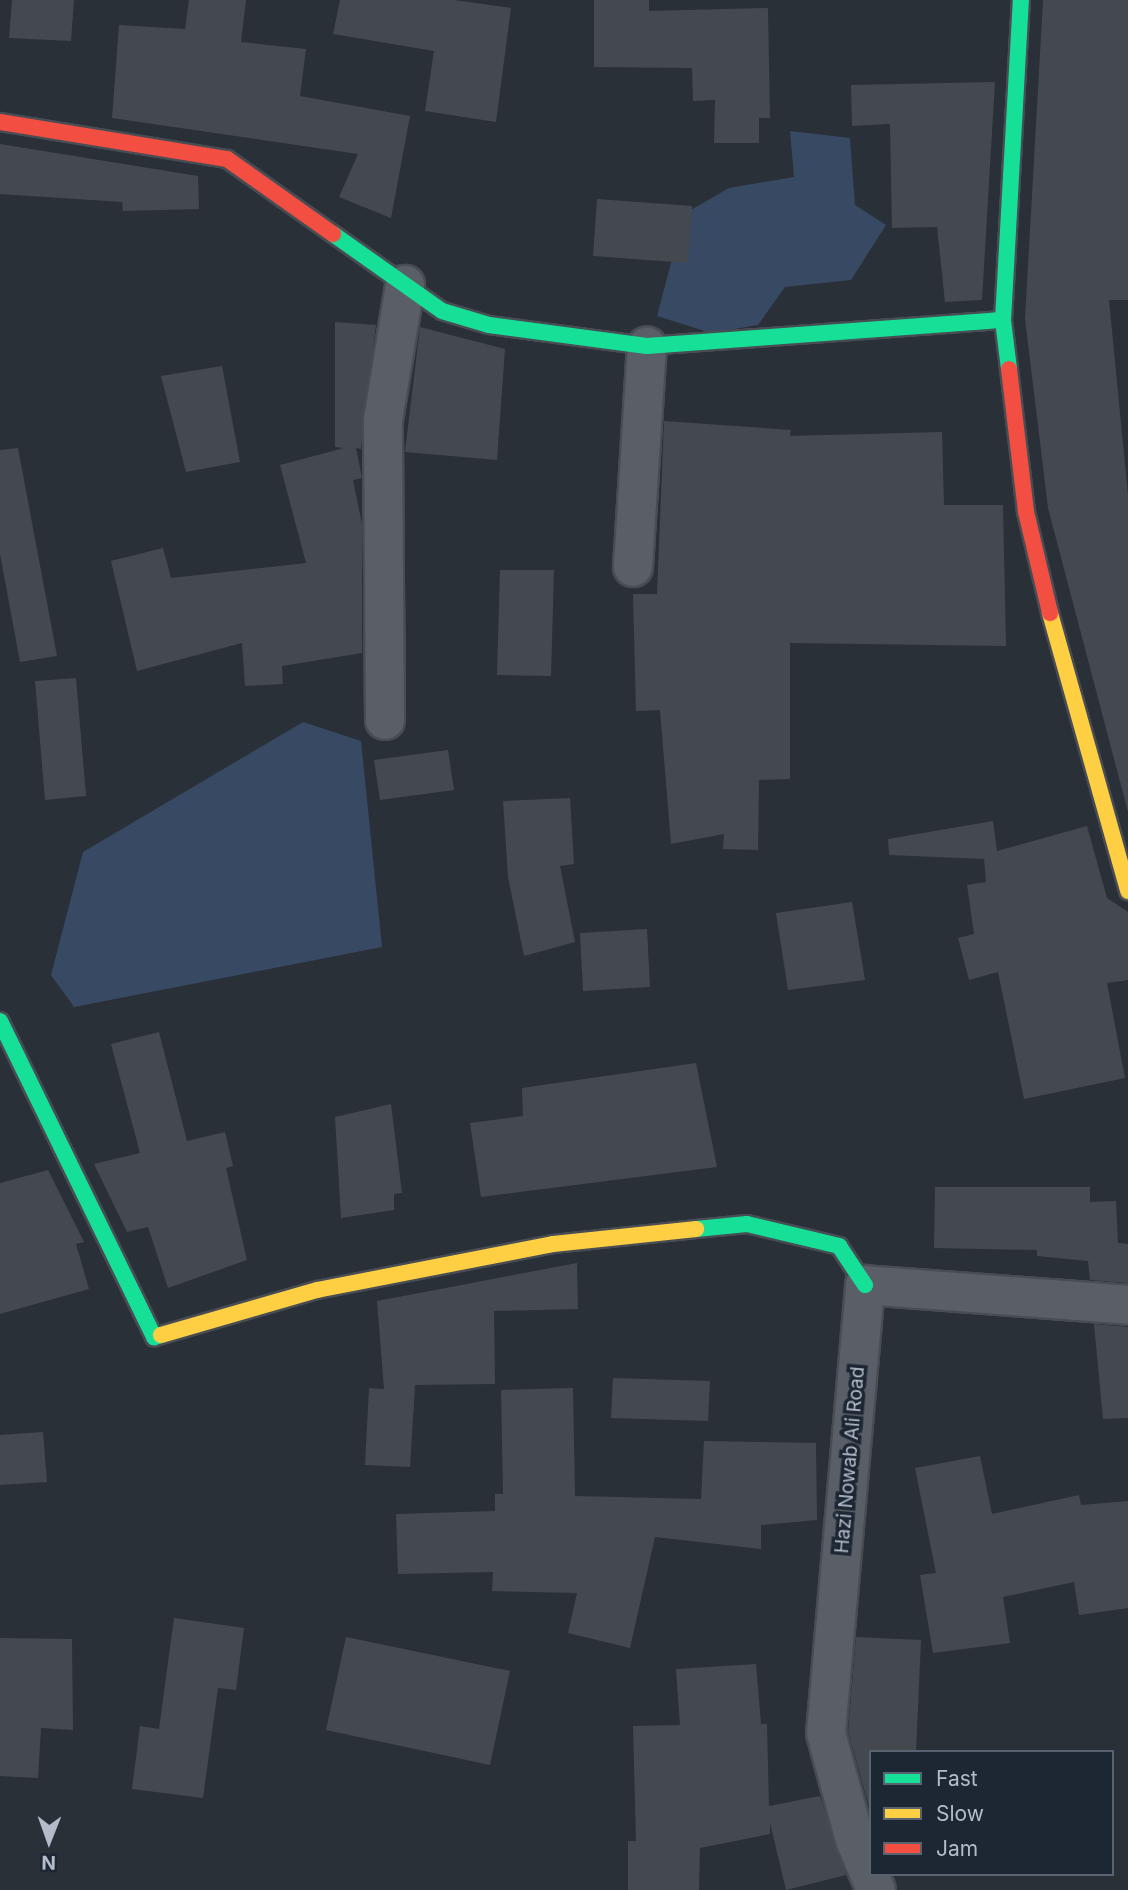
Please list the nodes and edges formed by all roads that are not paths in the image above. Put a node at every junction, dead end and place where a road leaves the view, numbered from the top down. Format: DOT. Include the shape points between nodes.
graph roads {
  1 [pos="1021,0"];
  2 [pos="0,122"];
  3 [pos="405,285"];
  4 [pos="1003,320"];
  5 [pos="647,346"];
  6 [pos="634,568"];
  7 [pos="385,720"];
  8 [pos="1128,891"];
  9 [pos="0,1021"];
  10 [pos="865,1285"];
  11 [pos="1128,1305"];
  12 [pos="869,1873"];
  1 -- 4 [label="street"];
  2 -- 3 [label="street" via="227,159"];
  3 -- 5 [label="street" via="442,312 489,325"];
  3 -- 7 [label="street" via="383,420"];
  4 -- 5 [label="street"];
  4 -- 8 [label="street" via="1026,512 1058,649"];
  5 -- 6 [label="street"];
  9 -- 10 [label="street" via="154,1337 317,1290 526,1249 747,1224 839,1245"];
  10 -- 11 [label="street"];
  10 -- 12 [label="street, Hazi Nowab Ali Road" via="826,1732 855,1840"];
}
